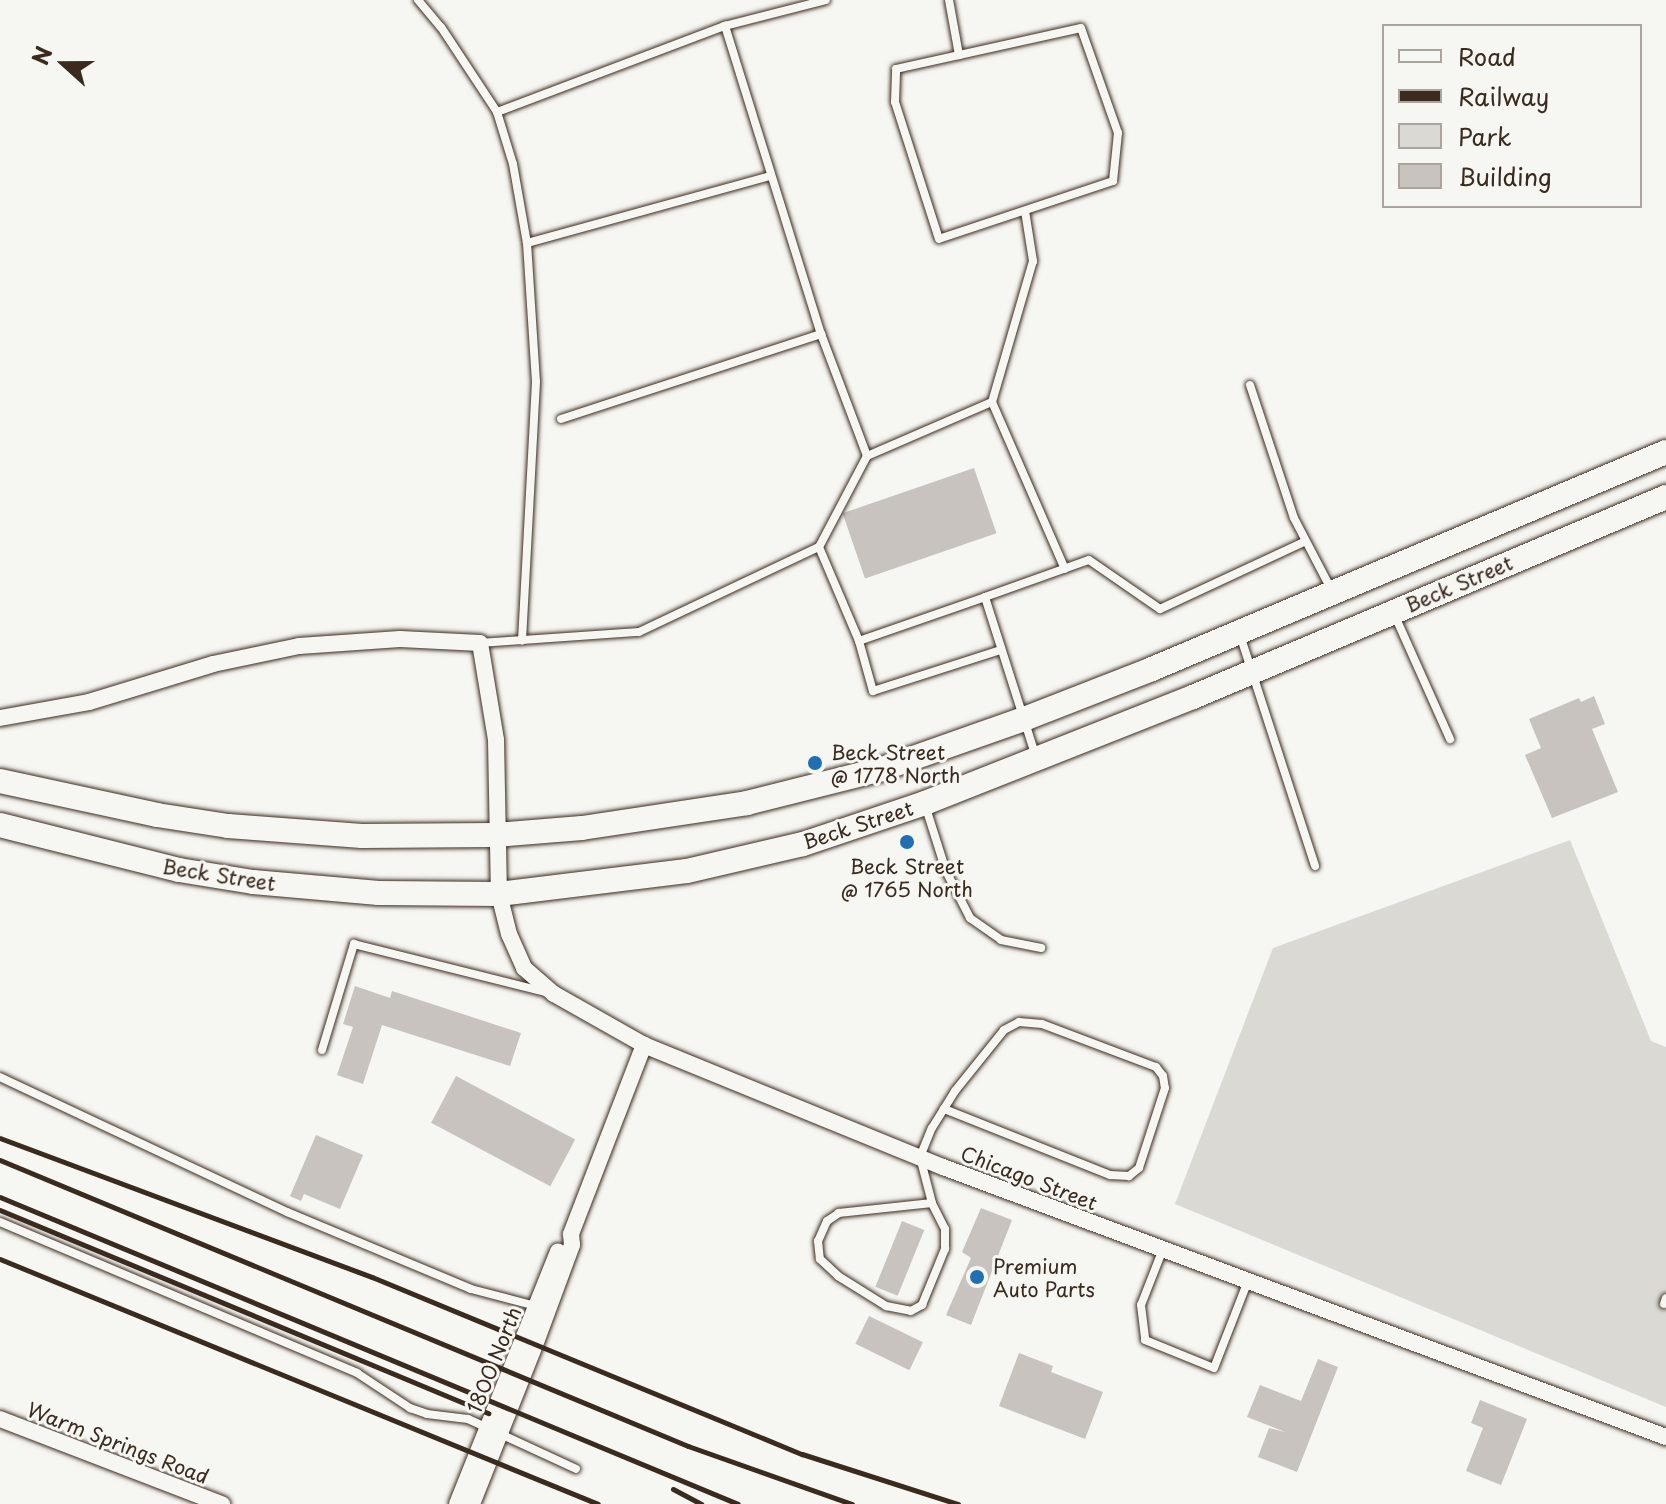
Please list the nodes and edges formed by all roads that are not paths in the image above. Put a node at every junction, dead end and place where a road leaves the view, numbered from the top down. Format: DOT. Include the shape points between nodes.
graph roads {
  1 [pos="418,0"];
  2 [pos="826,0"];
  3 [pos="949,0"];
  4 [pos="725,26"];
  5 [pos="959,55"];
  6 [pos="497,112"];
  7 [pos="771,176"];
  8 [pos="1025,211"];
  9 [pos="527,243"];
  10 [pos="821,334"];
  11 [pos="1250,385"];
  12 [pos="992,402"];
  13 [pos="561,419"];
  14 [pos="1666,452"];
  15 [pos="867,456"];
  16 [pos="1666,497"];
  17 [pos="1304,542"];
  18 [pos="819,547"];
  19 [pos="1065,569"];
  20 [pos="1334,593"];
  21 [pos="985,597"];
  22 [pos="1393,612"];
  23 [pos="1239,632"];
  24 [pos="522,641"];
  25 [pos="859,641"];
  26 [pos="480,643"];
  27 [pos="1001,650"];
  28 [pos="1254,670"];
  29 [pos="0,718"];
  30 [pos="1024,719"];
  31 [pos="1450,739"];
  32 [pos="1037,759"];
  33 [pos="0,781"];
  34 [pos="925,803"];
  35 [pos="0,825"];
  36 [pos="495,835"];
  37 [pos="1315,866"];
  38 [pos="499,894"];
  39 [pos="1041,948"];
  40 [pos="554,994"];
  41 [pos="644,1045"];
  42 [pos="322,1050"];
  43 [pos="0,1077"];
  44 [pos="944,1109"];
  45 [pos="920,1157"];
  46 [pos="932,1203"];
  47 [pos="0,1222"];
  48 [pos="571,1234"];
  49 [pos="1163,1249"];
  50 [pos="1248,1281"];
  51 [pos="537,1306"];
  52 [pos="0,1419"];
  53 [pos="494,1431"];
  54 [pos="1666,1437"];
  55 [pos="576,1469"];
  56 [pos="222,1504"];
  57 [pos="457,1504"];
  58 [pos="472,1504"];
  1 -- 6 [label="lane"];
  2 -- 4 [label="lane"];
  3 -- 5 [label="lane"];
  4 -- 6 [label="lane"];
  4 -- 7 [label="lane"];
  5 -- 8 [label="lane" via="896,69 895,102 939,239"];
  5 -- 8 [label="lane" via="1081,28 1118,133 1113,181"];
  6 -- 9 [label="lane"];
  7 -- 9 [label="lane"];
  7 -- 10 [label="lane"];
  8 -- 12 [label="lane" via="1033,261"];
  9 -- 24 [label="lane" via="536,382"];
  10 -- 13 [label="lane"];
  10 -- 15 [label="lane"];
  11 -- 17 [label="lane"];
  12 -- 15 [label="lane"];
  12 -- 19 [label="lane"];
  14 -- 20 [label="main road, Beck Street"];
  15 -- 18 [label="lane"];
  16 -- 22 [label="main road, Beck Street"];
  17 -- 19 [label="lane" via="1160,609 1089,560"];
  17 -- 20 [label="lane"];
  18 -- 24 [label="lane" via="639,632"];
  18 -- 25 [label="lane"];
  19 -- 21 [label="lane"];
  20 -- 23 [label="main road, Beck Street"];
  21 -- 25 [label="lane"];
  21 -- 27 [label="lane"];
  22 -- 28 [label="main road, Beck Street"];
  22 -- 31 [label="lane"];
  23 -- 28 [label="lane"];
  23 -- 30 [label="main road, Beck Street"];
  24 -- 26 [label="lane"];
  25 -- 27 [label="lane" via="873,691"];
  26 -- 29 [label="street" via="400,639 299,646 213,664 89,702"];
  26 -- 36 [label="street, Chicago Street" via="496,740"];
  27 -- 30 [label="lane"];
  28 -- 32 [label="main road, Beck Street"];
  28 -- 37 [label="lane"];
  30 -- 32 [label="lane"];
  30 -- 36 [label="main road, Beck Street" via="882,769 747,803 634,822"];
  32 -- 34 [label="main road, Beck Street"];
  33 -- 36 [label="main road, Beck Street" via="228,826 362,836"];
  34 -- 38 [label="main road, Beck Street" via="803,844 702,868"];
  34 -- 39 [label="lane" via="946,871 970,918 1001,940"];
  35 -- 38 [label="main road, Beck Street" via="134,860 253,882 379,893"];
  36 -- 38 [label="street, Chicago Street"];
  38 -- 40 [label="street, Chicago Street" via="524,968"];
  40 -- 41 [label="street, Chicago Street"];
  40 -- 42 [label="lane" via="354,944"];
  41 -- 45 [label="street, Chicago Street"];
  41 -- 48 [label="street, 1800 North"];
  43 -- 51 [label="lane" via="287,1212 471,1289"];
  44 -- 44 [label="lane" via="1004,1030 1019,1022 1042,1024 1156,1067 1165,1088 1139,1168 1129,1176 1110,1175"];
  44 -- 45 [label="lane"];
  45 -- 46 [label="lane"];
  45 -- 49 [label="street, Chicago Street"];
  46 -- 46 [label="lane" via="945,1229 945,1249 922,1305 911,1311 886,1306 820,1259 818,1241 827,1221 839,1213"];
  47 -- 53 [label="lane" via="357,1373 410,1408 468,1419"];
  48 -- 51 [label="street, 1800 North" via="562,1241"];
  48 -- 53 [label="street, 1800 North" via="572,1245"];
  49 -- 50 [label="street, Chicago Street"];
  49 -- 50 [label="lane" via="1141,1305 1145,1340 1214,1368"];
  50 -- 54 [label="street, Chicago Street"];
  51 -- 53 [label="street, 1800 North"];
  52 -- 56 [label="street, Warm Springs Road"];
  53 -- 55 [label="lane"];
  53 -- 57 [label="street, 1800 North"];
  53 -- 58 [label="street, 1800 North"];
}
